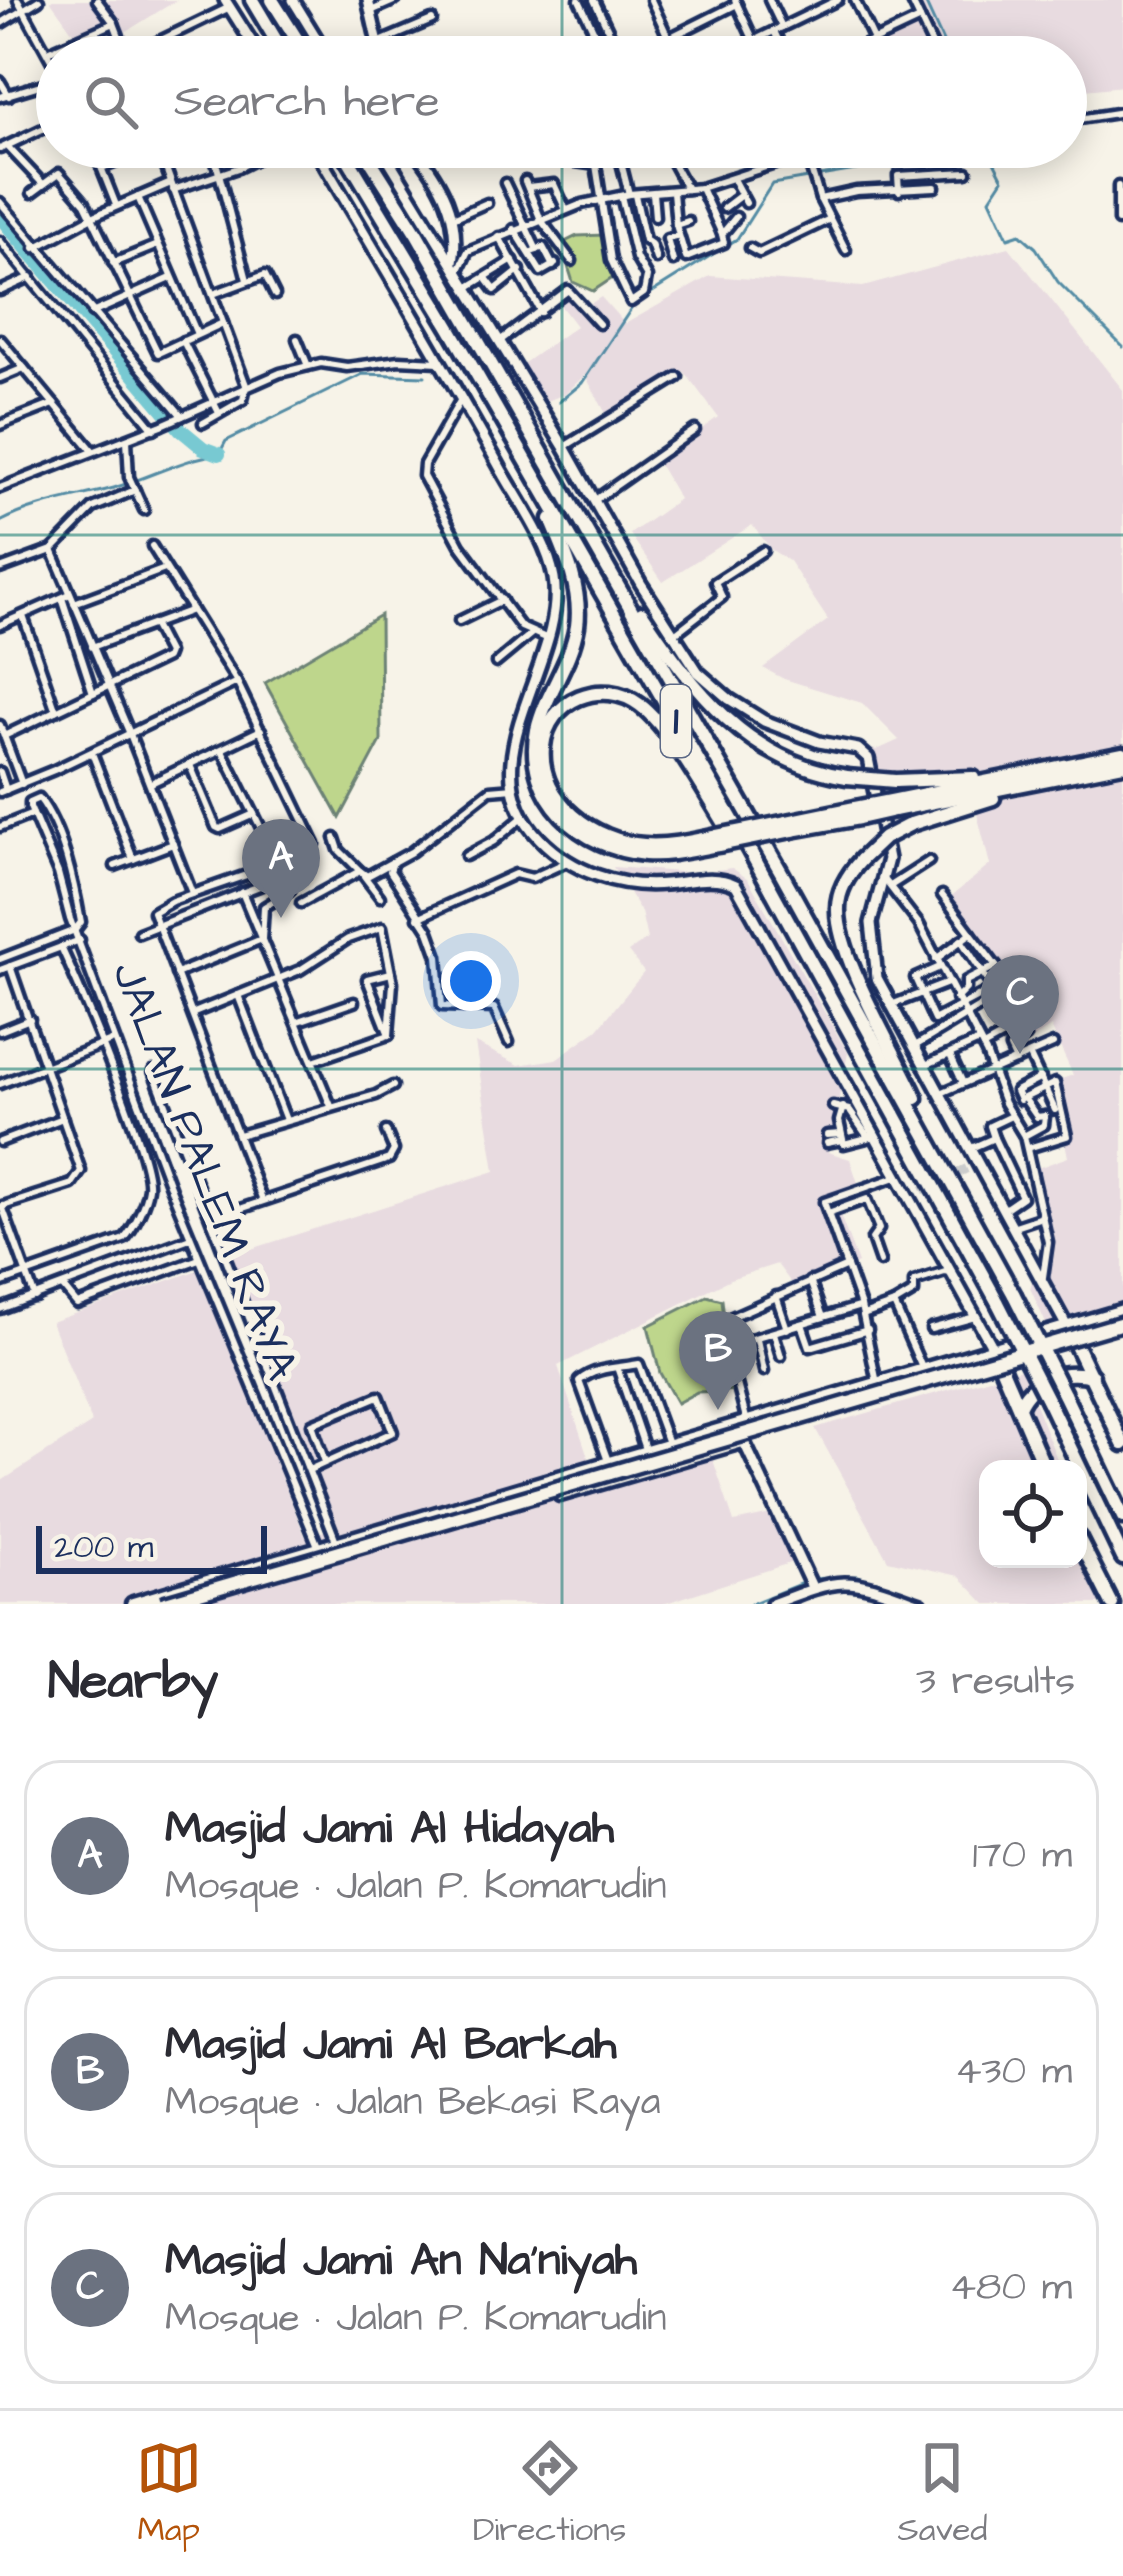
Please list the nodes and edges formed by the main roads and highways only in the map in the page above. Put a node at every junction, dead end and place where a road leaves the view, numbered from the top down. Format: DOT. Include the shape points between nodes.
graph roads {
  1 [pos="252,0"];
  2 [pos="272,0"];
  3 [pos="273,36"];
  4 [pos="295,36"];
  5 [pos="353,168"];
  6 [pos="375,168"];
  7 [pos="524,459"];
  8 [pos="592,537"];
  9 [pos="1123,754"];
  10 [pos="1123,764"];
  11 [pos="1016,775"];
  12 [pos="1063,777"];
  13 [pos="893,806"];
  14 [pos="718,840"];
  15 [pos="790,920"];
  16 [pos="934,1145"];
  17 [pos="1123,1311"];
  18 [pos="1123,1326"];
  19 [pos="1066,1327"];
  20 [pos="1074,1341"];
  21 [pos="994,1348"];
  22 [pos="973,1354"];
  23 [pos="1001,1364"];
  24 [pos="979,1371"];
  25 [pos="1092,1376"];
  26 [pos="1018,1407"];
  27 [pos="1118,1416"];
  28 [pos="1123,1444"];
  29 [pos="680,1448"];
  30 [pos="1042,1460"];
  31 [pos="576,1482"];
  32 [pos="1123,1517"];
  33 [pos="1087,1555"];
  34 [pos="313,1556"];
  35 [pos="1123,1558"];
  36 [pos="235,1582"];
  37 [pos="133,1604"];
  38 [pos="162,1604"];
  39 [pos="183,1604"];
  40 [pos="1112,1604"];
  1 -- 3 [label="highway"];
  2 -- 4 [label="highway"];
  5 -- 7 [label="highway, 1"];
  6 -- 8 [label="highway, 1"];
  7 -- 14 [label="highway" via="567,559 578,611 536,735 545,793 575,828 617,849 662,854"];
  7 -- 15 [label="highway, 1"];
  8 -- 11 [label="highway, bridge" via="681,672 715,710 775,754 808,769 895,782"];
  8 -- 16 [label="highway, 1"];
  9 -- 11 [label="highway"];
  10 -- 12 [label="highway"];
  11 -- 13 [label="highway"];
  12 -- 13 [label="highway"];
  12 -- 16 [label="highway, bridge" via="911,824 884,838 841,890 840,928"];
  13 -- 14 [label="highway, bridge"];
  14 -- 15 [label="highway" via="648,846 583,823 546,773 543,743 559,712 597,692 643,707"];
  15 -- 35 [label="highway, 1, bridge" via="998,1303"];
  16 -- 32 [label="highway, 1, bridge"];
  17 -- 19 [label="highway"];
  18 -- 20 [label="highway"];
  18 -- 38 [label="highway, bridge"];
  19 -- 20 [label="highway"];
  19 -- 21 [label="highway"];
  20 -- 23 [label="highway"];
  20 -- 25 [label="highway"];
  21 -- 22 [label="highway"];
  21 -- 23 [label="highway"];
  22 -- 24 [label="highway"];
  22 -- 29 [label="highway"];
  23 -- 24 [label="highway"];
  23 -- 26 [label="highway"];
  24 -- 29 [label="highway" via="742,1440"];
  25 -- 26 [label="highway" via="1049,1378"];
  25 -- 27 [label="highway"];
  26 -- 30 [label="highway"];
  27 -- 28 [label="highway"];
  29 -- 31 [label="highway"];
  29 -- 31 [label="highway"];
  31 -- 34 [label="highway"];
  31 -- 34 [label="highway"];
  33 -- 40 [label="highway"];
  34 -- 36 [label="highway"];
  36 -- 37 [label="highway"];
  36 -- 39 [label="highway"];
}
